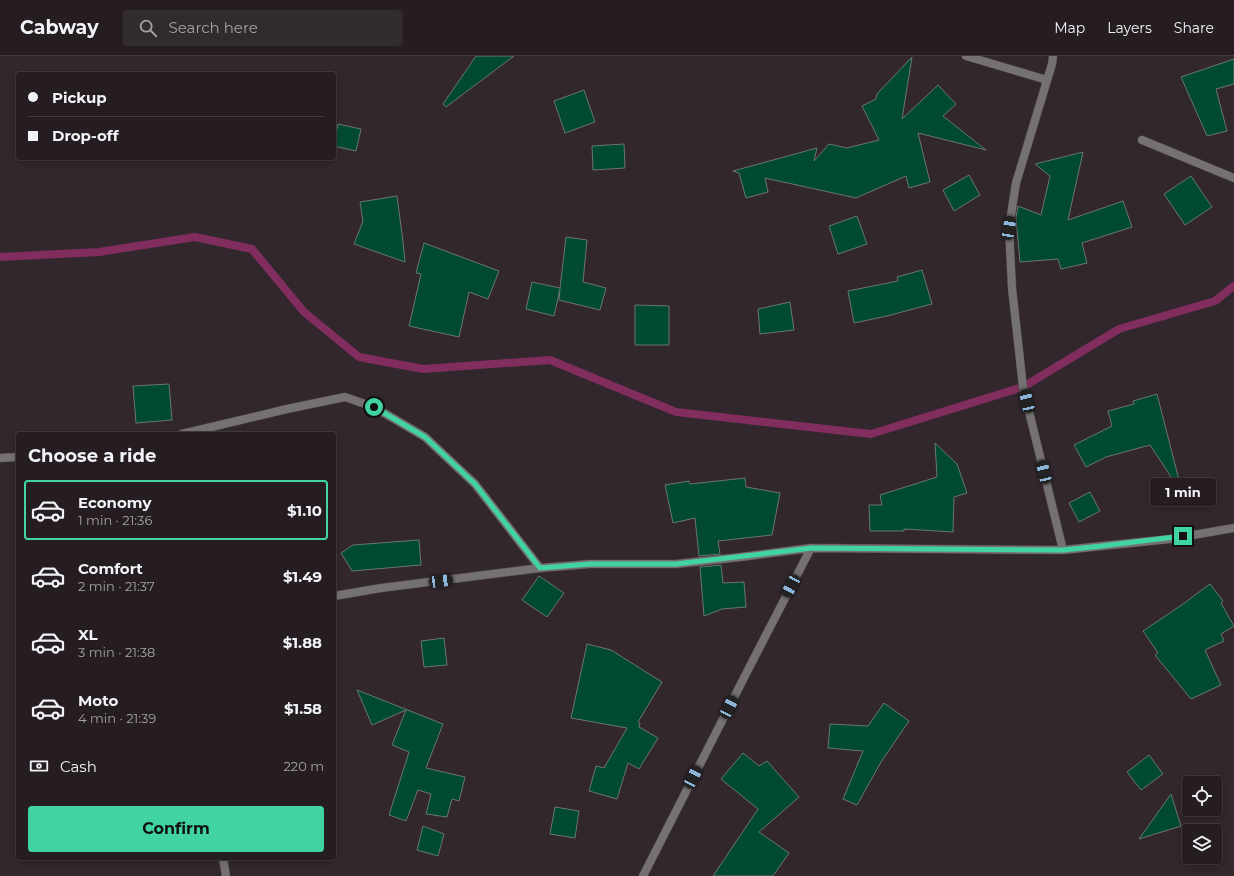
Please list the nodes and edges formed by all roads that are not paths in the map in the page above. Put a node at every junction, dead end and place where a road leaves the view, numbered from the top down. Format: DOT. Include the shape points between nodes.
graph roads {
  1 [pos="966,56"];
  2 [pos="1053,56"];
  3 [pos="1047,80"];
  4 [pos="1142,140"];
  5 [pos="1234,178"];
  6 [pos="190,432"];
  7 [pos="16,457"];
  8 [pos="0,458"];
  9 [pos="1234,528"];
  10 [pos="812,548"];
  11 [pos="1063,550"];
  12 [pos="540,568"];
  13 [pos="336,596"];
  14 [pos="223,860"];
  15 [pos="226,876"];
  16 [pos="643,876"];
  1 -- 3 [label="street"];
  2 -- 3 [label="street"];
  3 -- 11 [label="street" via="1016,183 1009,228 1012,288 1024,387"];
  4 -- 5 [label="street"];
  6 -- 12 [label="street" via="345,397 374,407 425,437 475,484"];
  7 -- 8 [label="street"];
  9 -- 11 [label="street" via="1170,539"];
  10 -- 11 [label="street"];
  10 -- 12 [label="street" via="676,564 590,564"];
  10 -- 16 [label="street"];
  12 -- 13 [label="street"];
  14 -- 15 [label="street"];
}
